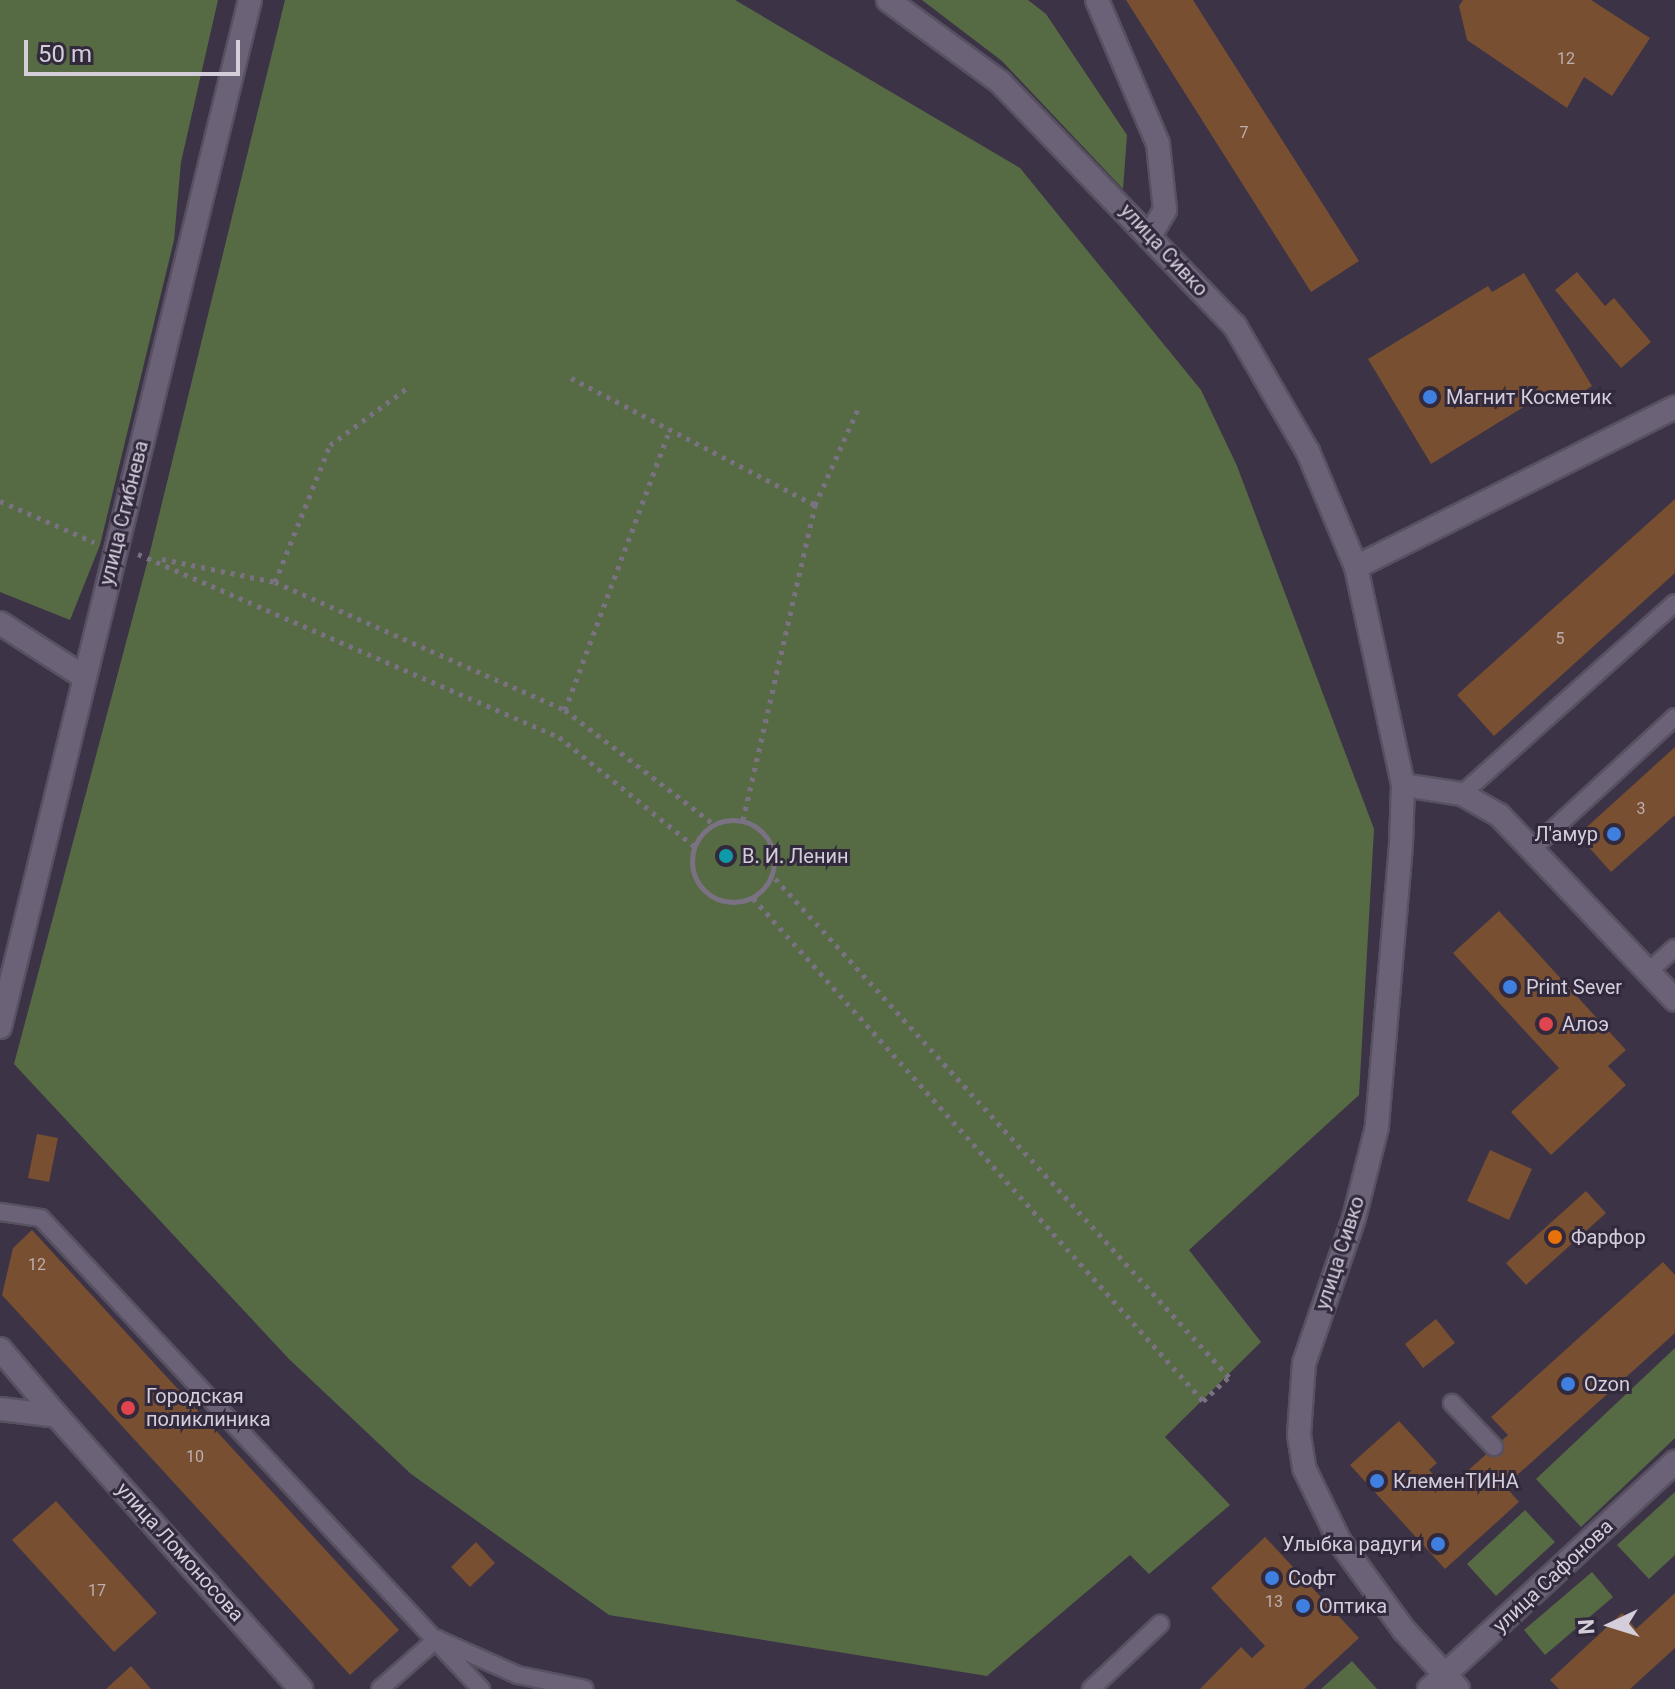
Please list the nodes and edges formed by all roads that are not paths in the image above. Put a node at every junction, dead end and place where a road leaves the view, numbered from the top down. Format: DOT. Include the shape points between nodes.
graph roads {
  1 [pos="250,0"];
  2 [pos="888,0"];
  3 [pos="1097,0"];
  4 [pos="1151,234"];
  5 [pos="1675,407"];
  6 [pos="1356,567"];
  7 [pos="1675,603"];
  8 [pos="0,623"];
  9 [pos="84,677"];
  10 [pos="1675,717"];
  11 [pos="1403,785"];
  12 [pos="1462,794"];
  13 [pos="1533,848"];
  14 [pos="1675,948"];
  15 [pos="1648,972"];
  16 [pos="1675,1000"];
  17 [pos="0,1027"];
  18 [pos="0,1212"];
  19 [pos="0,1349"];
  20 [pos="1452,1403"];
  21 [pos="0,1409"];
  22 [pos="57,1416"];
  23 [pos="1494,1447"];
  24 [pos="1675,1462"];
  25 [pos="1160,1624"];
  26 [pos="437,1639"];
  27 [pos="1444,1684"];
  28 [pos="301,1689"];
  29 [pos="380,1689"];
  30 [pos="481,1689"];
  31 [pos="585,1689"];
  32 [pos="1091,1689"];
  1 -- 9 [label="street, улица Сгибнева"];
  2 -- 4 [label="street, улица Сивко" via="1000,82"];
  3 -- 4 [label="street" via="1158,144 1165,210"];
  4 -- 6 [label="street, улица Сивко" via="1235,326 1308,452"];
  5 -- 6 [label="street"];
  6 -- 11 [label="street, улица Сивко"];
  7 -- 12 [label="lane"];
  8 -- 9 [label="street"];
  9 -- 17 [label="street, улица Сгибнева"];
  10 -- 13 [label="lane"];
  11 -- 12 [label="street"];
  11 -- 27 [label="street, улица Сивко" via="1377,1127 1354,1218 1304,1363 1299,1435 1304,1468 1340,1542"];
  12 -- 13 [label="street" via="1499,815"];
  13 -- 15 [label="street"];
  14 -- 15 [label="lane"];
  15 -- 16 [label="street"];
  18 -- 26 [label="lane" via="41,1218"];
  19 -- 22 [label="street, улица Ломоносова"];
  20 -- 23 [label="lane"];
  21 -- 22 [label="street"];
  22 -- 28 [label="street, улица Ломоносова"];
  24 -- 27 [label="street, улица Сафонова"];
  25 -- 32 [label="lane"];
  26 -- 29 [label="lane"];
  26 -- 30 [label="lane"];
  26 -- 31 [label="lane" via="518,1675"];
}
